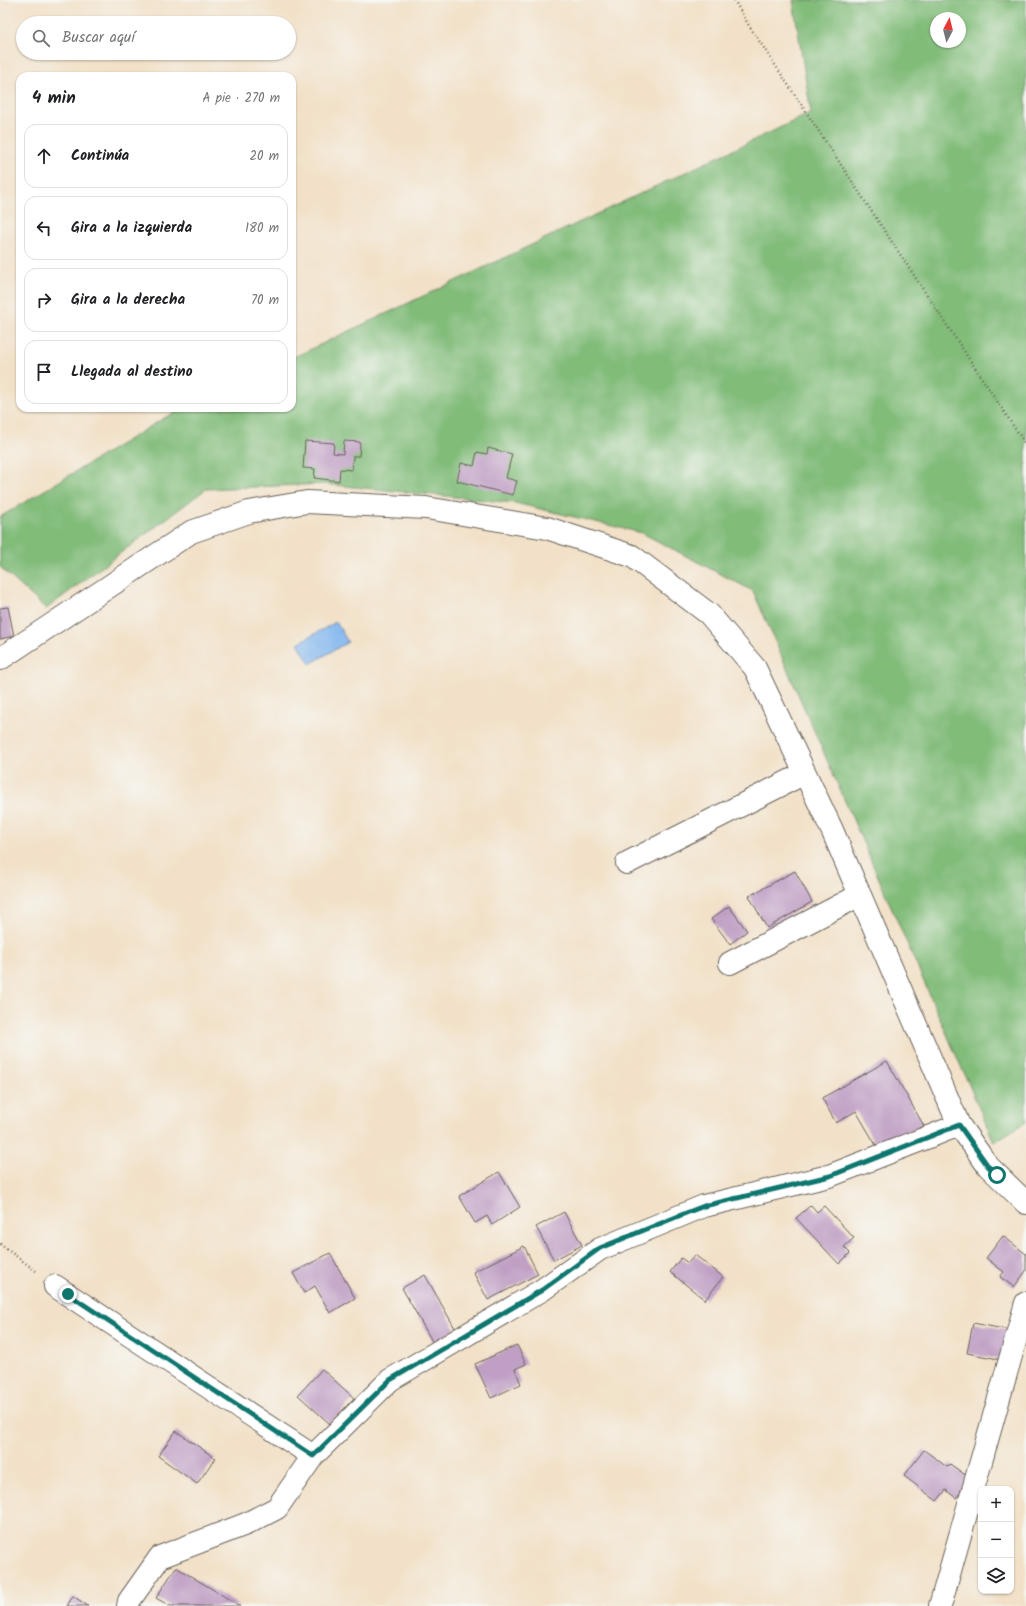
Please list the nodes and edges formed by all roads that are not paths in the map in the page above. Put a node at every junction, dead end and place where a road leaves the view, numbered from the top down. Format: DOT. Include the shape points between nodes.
graph roads {
  1 [pos="0,660"];
  2 [pos="805,773"];
  3 [pos="627,863"];
  4 [pos="860,895"];
  5 [pos="730,963"];
  6 [pos="959,1125"];
  7 [pos="1026,1203"];
  8 [pos="55,1286"];
  9 [pos="1026,1303"];
  10 [pos="313,1456"];
  11 [pos="128,1606"];
  12 [pos="940,1606"];
  1 -- 2 [label="street" via="192,532 249,512 307,502 426,508 547,528 632,556 709,614 755,668"];
  2 -- 3 [label="street"];
  2 -- 4 [label="street"];
  4 -- 5 [label="street"];
  4 -- 6 [label="street"];
  6 -- 7 [label="street" via="988,1166"];
  6 -- 10 [label="street" via="830,1176 704,1206 600,1248 542,1290 390,1380"];
  8 -- 10 [label="street"];
  9 -- 12 [label="street"];
  10 -- 11 [label="street" via="278,1508 246,1524 160,1557"];
}
